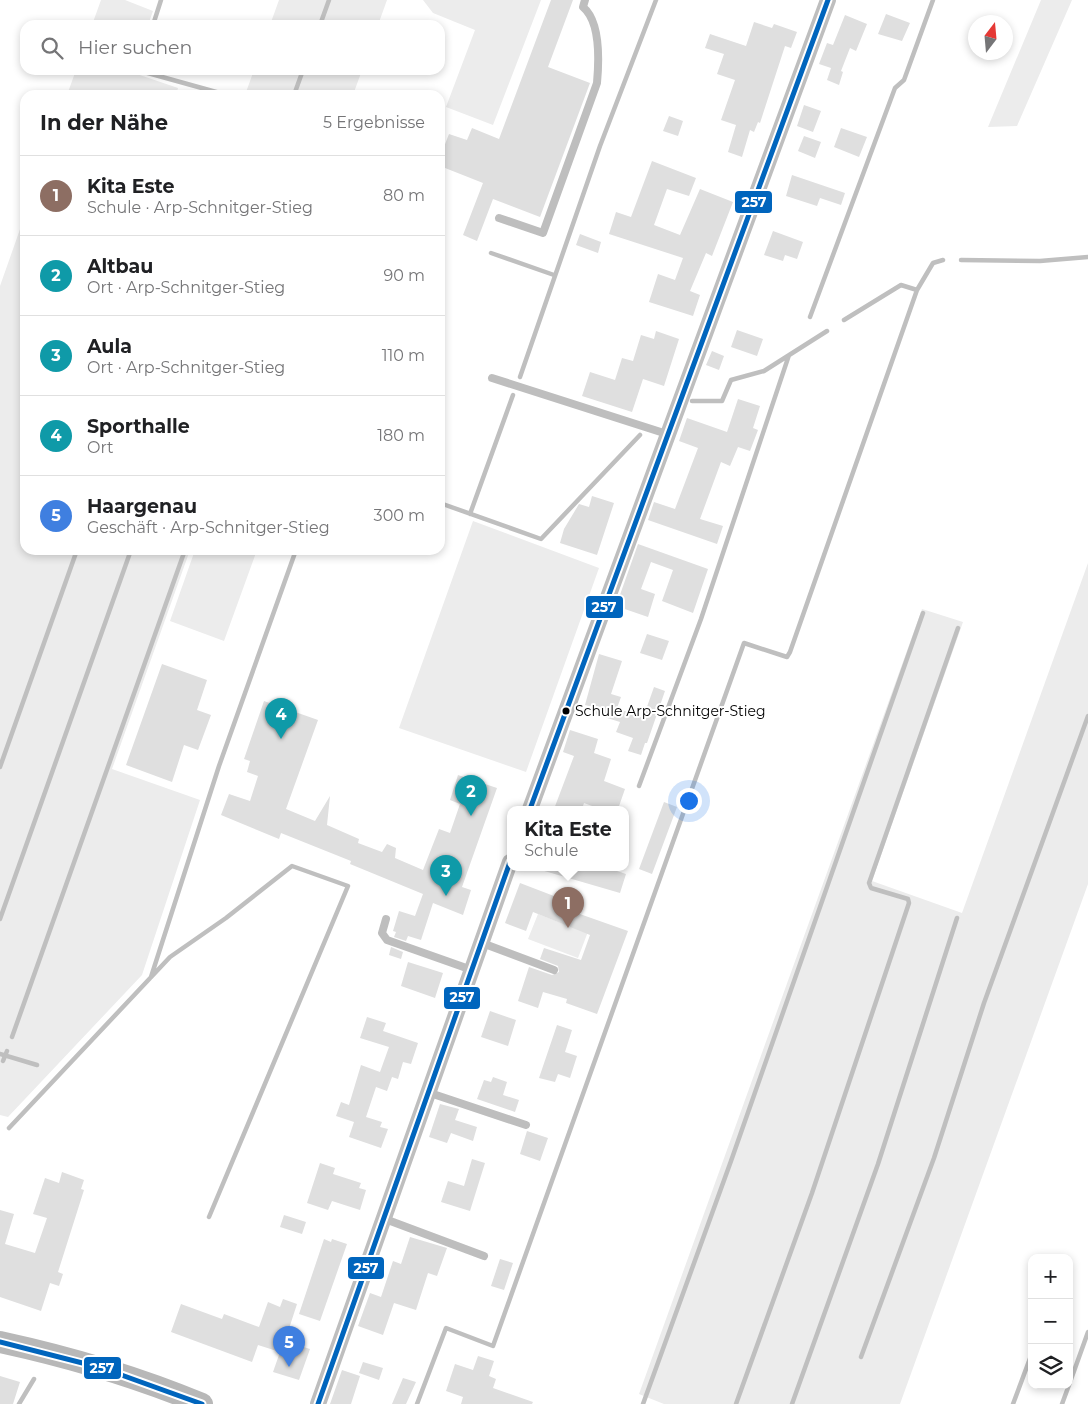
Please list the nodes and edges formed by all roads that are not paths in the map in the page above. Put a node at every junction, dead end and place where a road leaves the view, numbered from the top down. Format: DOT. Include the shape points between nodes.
graph roads {
  1 [pos="586,0"];
  2 [pos="828,0"];
  3 [pos="499,218"];
  4 [pos="492,378"];
  5 [pos="667,434"];
  6 [pos="531,806"];
  7 [pos="507,871"];
  8 [pos="386,919"];
  9 [pos="482,943"];
  10 [pos="554,970"];
  11 [pos="473,971"];
  12 [pos="430,1093"];
  13 [pos="526,1125"];
  14 [pos="384,1219"];
  15 [pos="484,1256"];
  16 [pos="0,1342"];
  17 [pos="202,1404"];
  18 [pos="318,1404"];
  1 -- 3 [label="lane" via="583,7 590,13 594,24 597,83 543,233"];
  2 -- 5 [label="street"];
  4 -- 5 [label="lane"];
  5 -- 6 [label="street"];
  7 -- 9 [label="street"];
  8 -- 11 [label="lane" via="382,933 387,940"];
  9 -- 10 [label="lane"];
  9 -- 11 [label="street"];
  11 -- 12 [label="street"];
  12 -- 13 [label="lane"];
  12 -- 14 [label="street"];
  14 -- 15 [label="lane"];
  14 -- 18 [label="street"];
  16 -- 17 [label="main road" via="100,1367"];
}
